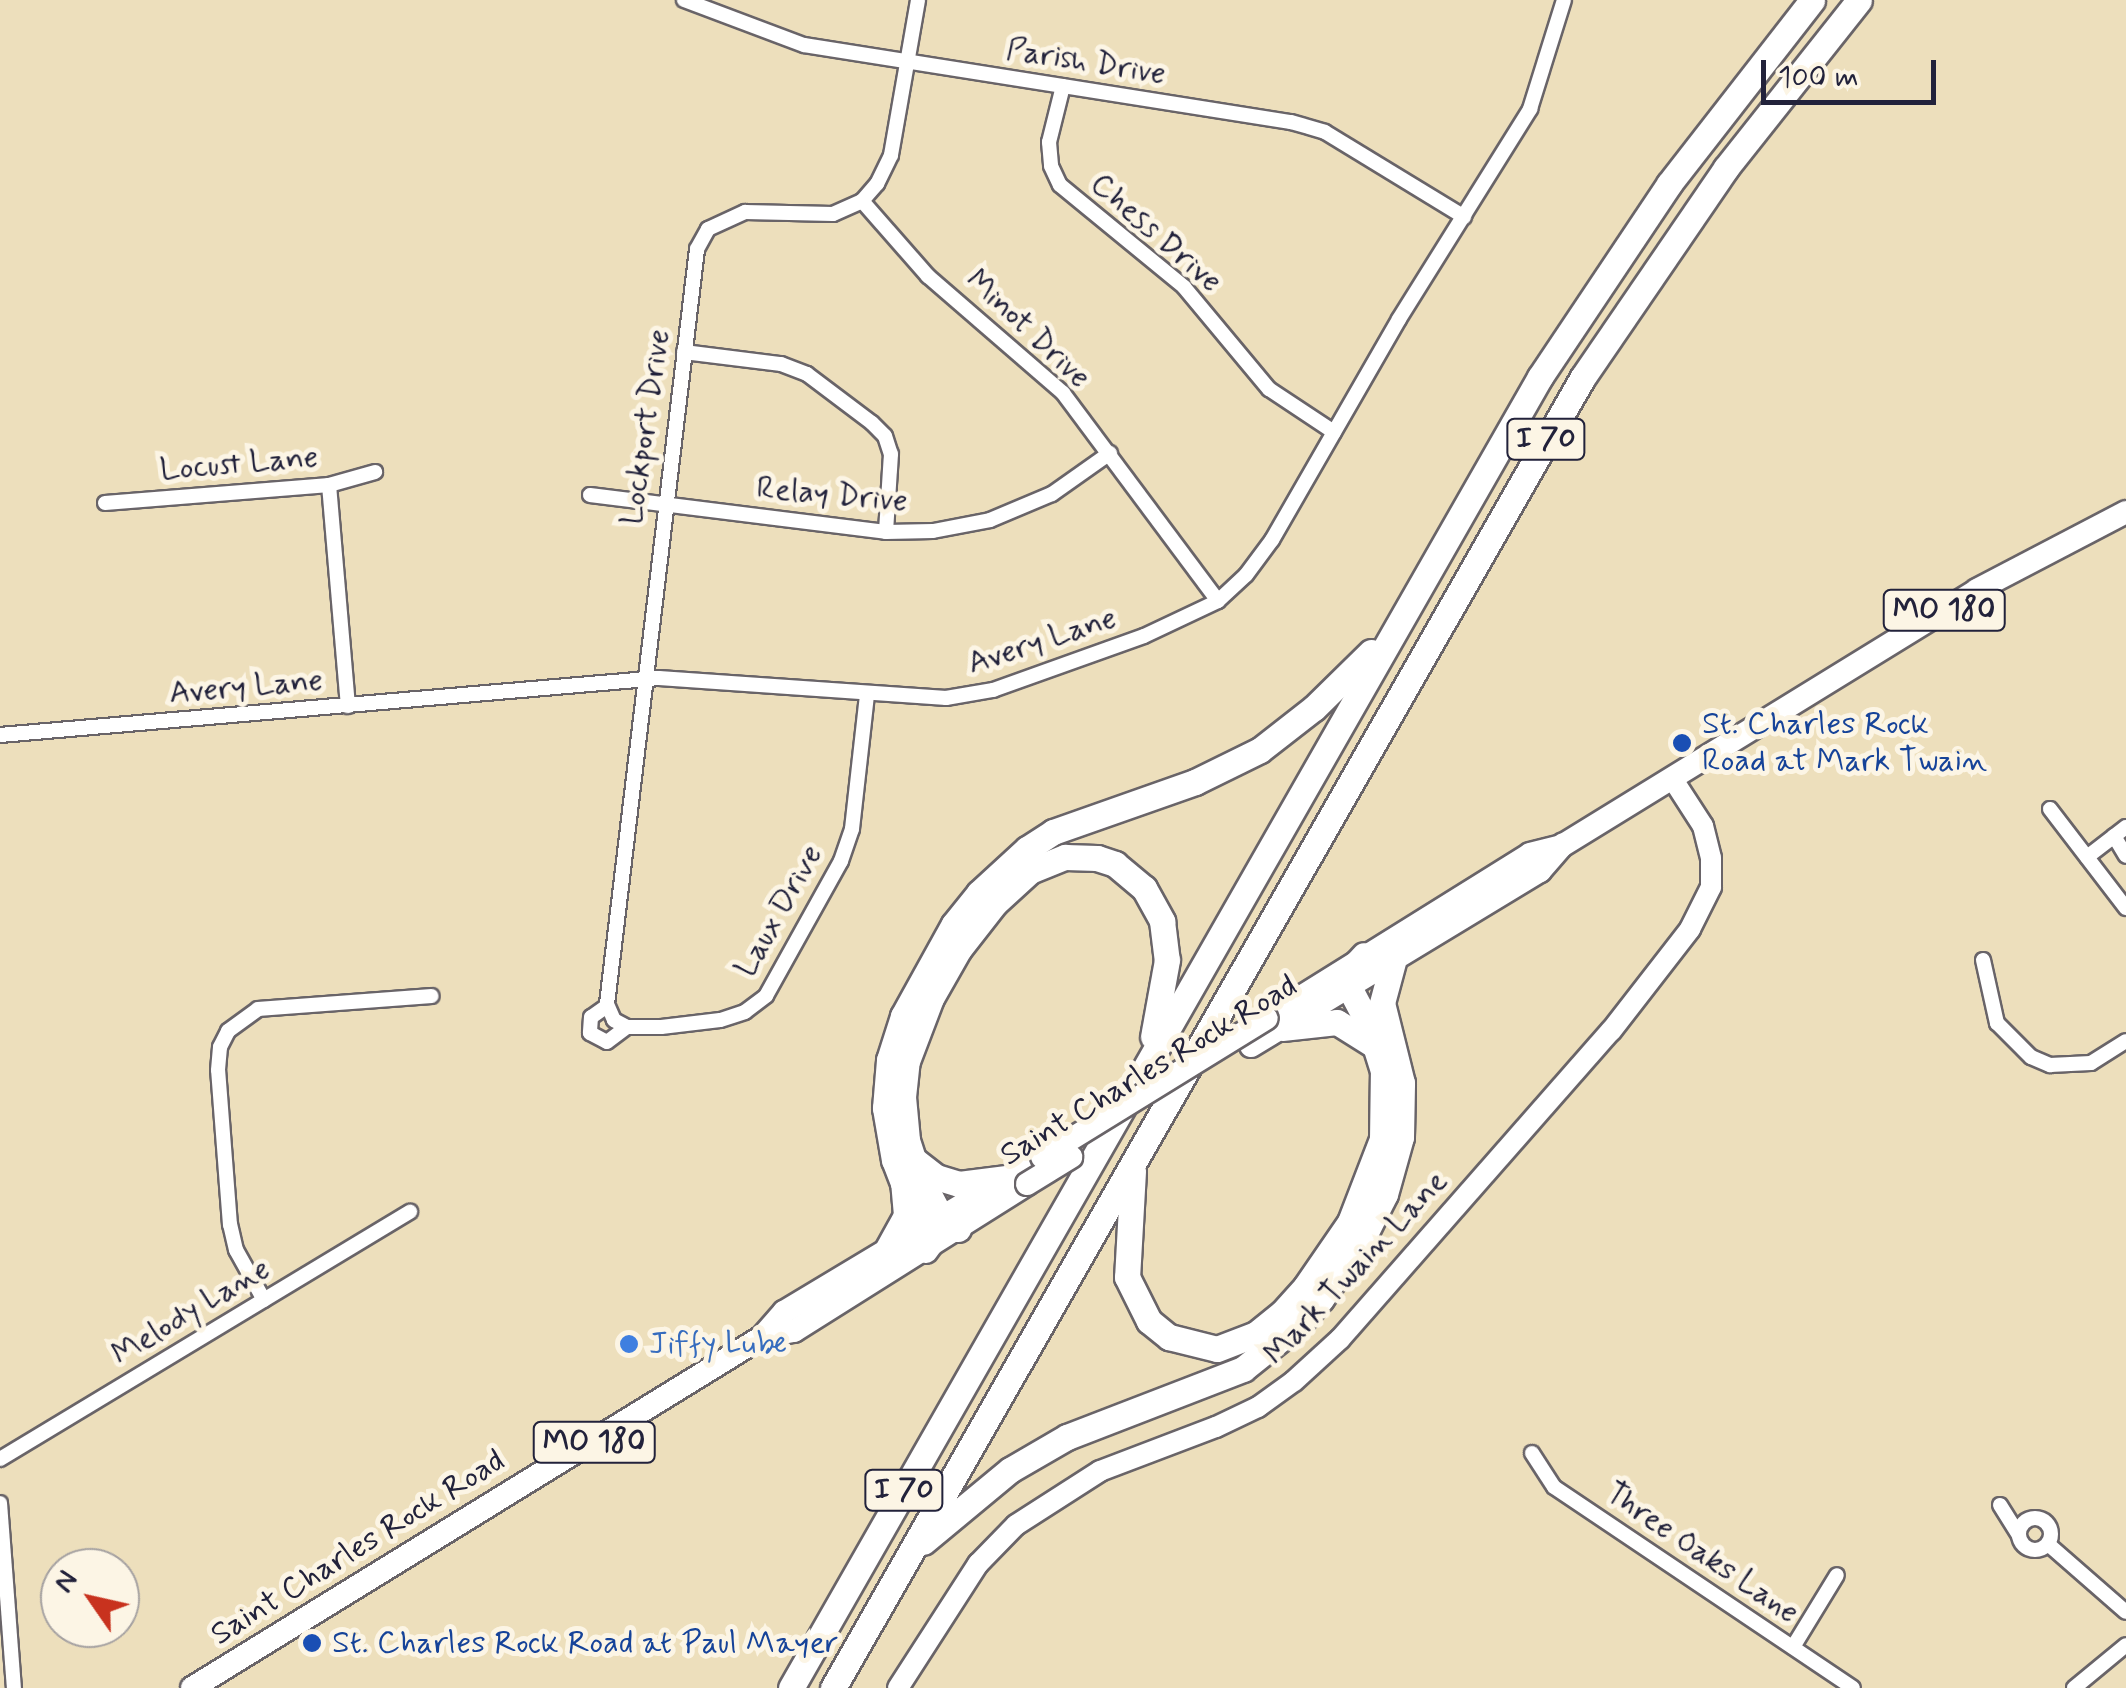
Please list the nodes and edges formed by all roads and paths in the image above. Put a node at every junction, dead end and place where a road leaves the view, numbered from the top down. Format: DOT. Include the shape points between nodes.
graph roads {
  1 [pos="684,0"];
  2 [pos="918,0"];
  3 [pos="1564,0"];
  4 [pos="1812,0"];
  5 [pos="1859,0"];
  6 [pos="908,64"];
  7 [pos="1063,86"];
  8 [pos="862,201"];
  9 [pos="1464,217"];
  10 [pos="684,352"];
  11 [pos="1334,432"];
  12 [pos="1110,453"];
  13 [pos="376,472"];
  14 [pos="329,486"];
  15 [pos="590,495"];
  16 [pos="105,503"];
  17 [pos="663,505"];
  18 [pos="2126,512"];
  19 [pos="886,532"];
  20 [pos="1218,601"];
  21 [pos="1393,631"];
  22 [pos="644,678"];
  23 [pos="867,695"];
  24 [pos="348,706"];
  25 [pos="0,735"];
  26 [pos="1672,778"];
  27 [pos="2050,809"];
  28 [pos="2120,831"];
  29 [pos="1562,846"];
  30 [pos="2126,856"];
  31 [pos="2087,857"];
  32 [pos="2126,908"];
  33 [pos="1983,960"];
  34 [pos="1392,962"];
  35 [pos="1352,975"];
  36 [pos="432,996"];
  37 [pos="616,1017"];
  38 [pos="1385,1022"];
  39 [pos="1275,1023"];
  40 [pos="2126,1042"];
  41 [pos="1377,1047"];
  42 [pos="1147,1064"];
  43 [pos="912,1157"];
  44 [pos="1134,1161"];
  45 [pos="1016,1181"];
  46 [pos="903,1183"];
  47 [pos="410,1212"];
  48 [pos="939,1230"];
  49 [pos="888,1248"];
  50 [pos="264,1300"];
  51 [pos="762,1338"];
  52 [pos="1532,1453"];
  53 [pos="0,1460"];
  54 [pos="0,1503"];
  55 [pos="2027,1520"];
  56 [pos="2019,1536"];
  57 [pos="2048,1544"];
  58 [pos="912,1551"];
  59 [pos="1836,1576"];
  60 [pos="2126,1612"];
  61 [pos="2126,1645"];
  62 [pos="1792,1647"];
  63 [pos="230,1664"];
  64 [pos="14,1688"];
  65 [pos="192,1688"];
  66 [pos="222,1688"];
  67 [pos="791,1688"];
  68 [pos="834,1688"];
  69 [pos="898,1688"];
  70 [pos="1853,1688"];
  71 [pos="2074,1688"];
  1 -- 6 [label="street, Parish Drive" via="804,45"];
  2 -- 6 [label="street"];
  3 -- 9 [label="street, Avery Lane" via="1530,110"];
  4 -- 21 [label="highway, I 70" via="1622,250"];
  5 -- 44 [label="highway, I 70" via="1726,168 1583,377"];
  6 -- 7 [label="street, Parish Drive"];
  6 -- 8 [label="street" via="891,155"];
  7 -- 9 [label="street, Parish Drive" via="1325,132"];
  7 -- 11 [label="street, Chess Drive" via="1050,142 1060,185 1184,287 1269,389"];
  8 -- 10 [label="street, Lockport Drive" via="834,214 745,212 708,229 697,249"];
  8 -- 12 [label="street, Minot Drive" via="928,276 1063,392"];
  9 -- 11 [label="street, Avery Lane"];
  10 -- 17 [label="street, Lockport Drive"];
  10 -- 19 [label="street" via="781,364 807,374 872,422 891,454"];
  11 -- 20 [label="street, Avery Lane" via="1272,540"];
  12 -- 19 [label="street, Relay Drive" via="1052,494 990,520"];
  12 -- 20 [label="street, Minot Drive"];
  13 -- 14 [label="street, Locust Lane"];
  14 -- 16 [label="street, Locust Lane"];
  14 -- 24 [label="street"];
  15 -- 17 [label="street, Relay Drive"];
  17 -- 19 [label="street, Relay Drive"];
  17 -- 22 [label="street, Lockport Drive"];
  18 -- 26 [label="main road, Saint Charles Rock Road / MO 180" via="2010,570"];
  20 -- 23 [label="street, Avery Lane" via="1128,642 993,690 946,698"];
  21 -- 42 [label="highway, I 70"];
  21 -- 46 [label="highway" via="1260,750 1195,782 1053,832 979,894 931,960 894,1040 884,1108"];
  22 -- 23 [label="street, Avery Lane"];
  22 -- 24 [label="street, Avery Lane"];
  22 -- 37 [label="street, Lockport Drive"];
  23 -- 37 [label="street, Laux Drive" via="852,830 766,996 720,1020"];
  24 -- 25 [label="street, Avery Lane"];
  26 -- 29 [label="main road, Saint Charles Rock Road / MO 180"];
  26 -- 69 [label="street, Mark Twain Lane" via="1703,826 1711,886 1690,930 1612,1031 1321,1357 1258,1407 1100,1471 1016,1525 978,1564"];
  27 -- 31 [label="street"];
  28 -- 30 [label="street"];
  28 -- 31 [label="street"];
  29 -- 34 [label="main road, Saint Charles Rock Road / MO 180" via="1540,871"];
  29 -- 35 [label="main road, Saint Charles Rock Road / MO 180" via="1530,854"];
  31 -- 32 [label="street"];
  33 -- 40 [label="street" via="1997,1023 2031,1057 2050,1065 2090,1063"];
  34 -- 35 [label="main road, Saint Charles Rock Road / MO 180"];
  34 -- 38 [label="highway" via="1382,994"];
  35 -- 38 [label="highway"];
  35 -- 39 [label="main road, Saint Charles Rock Road / MO 180"];
  35 -- 41 [label="highway"];
  36 -- 50 [label="street" via="258,1009 228,1031 218,1070 230,1225"];
  38 -- 58 [label="highway" via="1402,1083 1395,1163 1366,1232 1298,1325 1243,1369 1031,1456"];
  39 -- 41 [label="highway" via="1337,1022"];
  39 -- 45 [label="main road, Saint Charles Rock Road / MO 180, bridge" via="1042,1157"];
  39 -- 45 [label="main road, Saint Charles Rock Road / MO 180, bridge" via="1251,1046"];
  41 -- 44 [label="highway" via="1385,1119 1365,1190 1306,1286 1256,1334 1236,1344 1194,1346 1169,1337 1134,1298 1125,1255"];
  42 -- 43 [label="highway" via="1167,960 1156,904 1115,864 1080,856 1046,862 1014,884 975,927 926,1010 904,1078 903,1119"];
  42 -- 67 [label="highway, I 70"];
  43 -- 45 [label="highway" via="936,1178 959,1184"];
  43 -- 48 [label="highway"];
  44 -- 58 [label="highway, I 70"];
  45 -- 48 [label="main road, Saint Charles Rock Road / MO 180"];
  46 -- 48 [label="highway"];
  46 -- 49 [label="highway" via="906,1215"];
  47 -- 50 [label="street, Melody Lane"];
  48 -- 49 [label="main road, Saint Charles Rock Road / MO 180"];
  48 -- 51 [label="main road, Saint Charles Rock Road / MO 180" via="794,1331"];
  49 -- 51 [label="main road, Saint Charles Rock Road / MO 180" via="784,1312"];
  50 -- 53 [label="street, Melody Lane"];
  51 -- 63 [label="main road, Saint Charles Rock Road / MO 180"];
  52 -- 62 [label="street, Three Oaks Lane" via="1554,1486"];
  54 -- 64 [label="street"];
  55 -- 56 [label="street"];
  55 -- 56 [label="street" via="2000,1505"];
  55 -- 57 [label="street" via="2045,1522"];
  56 -- 57 [label="street" via="2030,1550"];
  57 -- 60 [label="street"];
  58 -- 68 [label="highway, I 70"];
  59 -- 62 [label="street"];
  61 -- 71 [label="street"];
  62 -- 70 [label="street, Three Oaks Lane"];
  63 -- 65 [label="main road, Saint Charles Rock Road / MO 180"];
  63 -- 66 [label="main road"];
}
